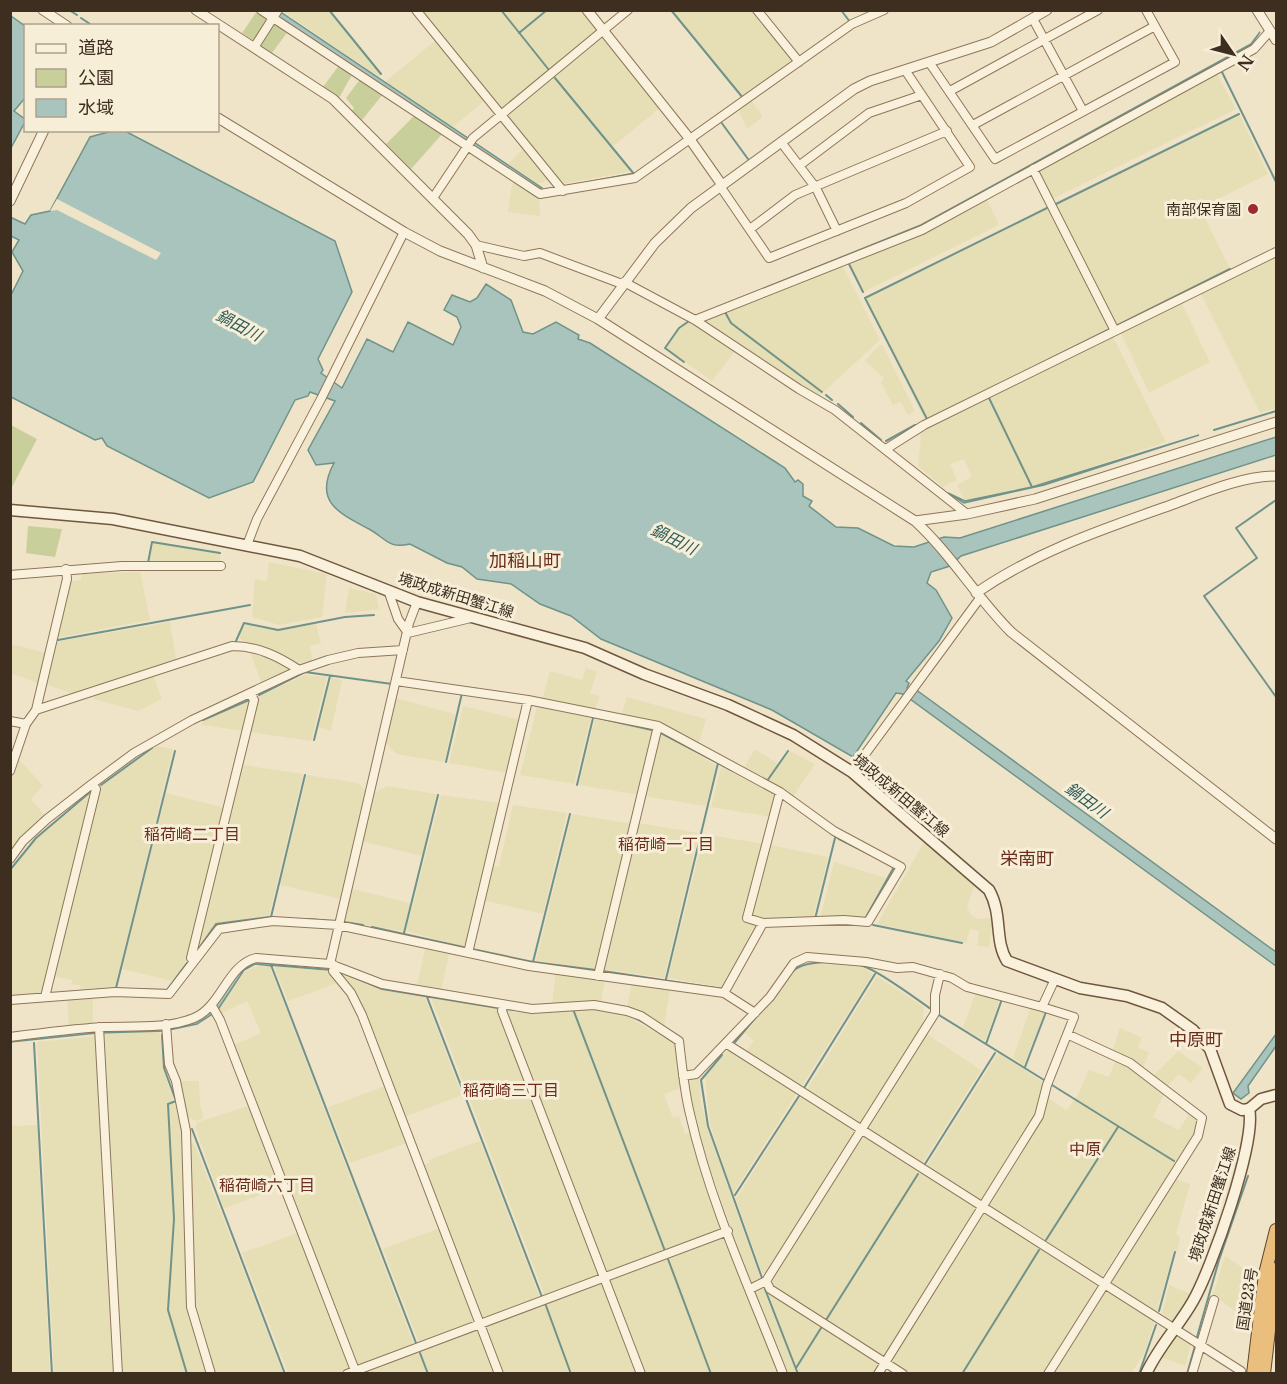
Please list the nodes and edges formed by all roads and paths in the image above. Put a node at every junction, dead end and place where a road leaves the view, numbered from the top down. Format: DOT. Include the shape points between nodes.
graph roads {
  1 [pos="43,10"];
  2 [pos="196,10"];
  3 [pos="261,10"];
  4 [pos="416,10"];
  5 [pos="586,10"];
  6 [pos="628,10"];
  7 [pos="757,10"];
  8 [pos="884,10"];
  9 [pos="1047,10"];
  10 [pos="1098,10"];
  11 [pos="1146,10"];
  12 [pos="1257,10"];
  13 [pos="275,15"];
  14 [pos="1033,19"];
  15 [pos="64,24"];
  16 [pos="219,24"];
  17 [pos="219,24"];
  18 [pos="1155,26"];
  19 [pos="603,31"];
  20 [pos="1270,31"];
  21 [pos="1045,40"];
  22 [pos="1276,40"];
  23 [pos="255,46"];
  24 [pos="799,62"];
  25 [pos="929,62"];
  26 [pos="905,70"];
  27 [pos="1064,76"];
  28 [pos="950,92"];
  29 [pos="922,94"];
  30 [pos="1083,111"];
  31 [pos="501,115"];
  32 [pos="219,119"];
  33 [pos="973,125"];
  34 [pos="947,131"];
  35 [pos="43,132"];
  36 [pos="689,138"];
  37 [pos="781,142"];
  38 [pos="470,143"];
  39 [pos="800,165"];
  40 [pos="1034,170"];
  41 [pos="721,185"];
  42 [pos="816,188"];
  43 [pos="563,191"];
  44 [pos="433,198"];
  45 [pos="10,201"];
  46 [pos="750,229"];
  47 [pos="837,231"];
  48 [pos="404,232"];
  49 [pos="476,245"];
  50 [pos="1276,252"];
  51 [pos="483,268"];
  52 [pos="623,283"];
  53 [pos="598,319"];
  54 [pos="695,320"];
  55 [pos="1115,331"];
  56 [pos="1276,422"];
  57 [pos="885,449"];
  58 [pos="1276,476"];
  59 [pos="10,510"];
  60 [pos="967,514"];
  61 [pos="915,520"];
  62 [pos="248,545"];
  63 [pos="221,566"];
  64 [pos="66,569"];
  65 [pos="10,575"];
  66 [pos="388,591"];
  67 [pos="978,595"];
  68 [pos="417,602"];
  69 [pos="472,617"];
  70 [pos="408,633"];
  71 [pos="403,650"];
  72 [pos="299,670"];
  73 [pos="396,681"];
  74 [pos="250,693"];
  75 [pos="528,700"];
  76 [pos="36,711"];
  77 [pos="10,721"];
  78 [pos="26,724"];
  79 [pos="658,726"];
  80 [pos="10,771"];
  81 [pos="852,772"];
  82 [pos="92,784"];
  83 [pos="780,792"];
  84 [pos="1276,839"];
  85 [pos="10,859"];
  86 [pos="763,923"];
  87 [pos="338,925"];
  88 [pos="468,953"];
  89 [pos="194,960"];
  90 [pos="333,967"];
  91 [pos="940,974"];
  92 [pos="598,976"];
  93 [pos="1055,980"];
  94 [pos="724,993"];
  95 [pos="45,997"];
  96 [pos="10,1000"];
  97 [pos="502,1005"];
  98 [pos="1042,1007"];
  99 [pos="214,1008"];
  100 [pos="755,1013"];
  101 [pos="167,1028"];
  102 [pos="99,1030"];
  103 [pos="1069,1035"];
  104 [pos="10,1037"];
  105 [pos="727,1044"];
  106 [pos="683,1076"];
  107 [pos="1276,1095"];
  108 [pos="1249,1109"];
  109 [pos="863,1130"];
  110 [pos="982,1207"];
  111 [pos="1276,1230"];
  112 [pos="728,1231"];
  113 [pos="1276,1269"];
  114 [pos="604,1275"];
  115 [pos="766,1281"];
  116 [pos="1104,1284"];
  117 [pos="750,1289"];
  118 [pos="1214,1300"];
  119 [pos="480,1324"];
  120 [pos="1174,1328"];
  121 [pos="1201,1345"];
  122 [pos="885,1362"];
  123 [pos="356,1372"];
  124 [pos="1247,1372"];
  125 [pos="118,1374"];
  126 [pos="211,1374"];
  127 [pos="347,1374"];
  128 [pos="499,1374"];
  129 [pos="641,1374"];
  130 [pos="783,1374"];
  131 [pos="878,1374"];
  132 [pos="903,1374"];
  133 [pos="1048,1374"];
  134 [pos="1146,1374"];
  135 [pos="1192,1374"];
  136 [pos="1264,1374"];
  1 -- 15 [label="street"];
  2 -- 17 [label="street"];
  3 -- 13 [label="street"];
  4 -- 31 [label="street"];
  5 -- 19 [label="street"];
  6 -- 19 [label="street"];
  7 -- 24 [label="street"];
  8 -- 24 [label="street" via="852,24"];
  9 -- 14 [label="street"];
  10 -- 21 [label="street"];
  11 -- 18 [label="street"];
  12 -- 20 [label="street"];
  13 -- 23 [label="street"];
  13 -- 38 [label="street"];
  14 -- 21 [label="street"];
  14 -- 25 [label="street" via="991,42"];
  16 -- 23 [label="street"];
  18 -- 27 [label="street"];
  18 -- 30 [label="street" via="1175,62"];
  19 -- 31 [label="street"];
  19 -- 36 [label="street"];
  20 -- 22 [label="street"];
  20 -- 40 [label="street" via="1254,49"];
  21 -- 27 [label="street"];
  21 -- 28 [label="street"];
  23 -- 44 [label="street" via="333,99"];
  24 -- 36 [label="street"];
  25 -- 26 [label="street"];
  25 -- 28 [label="street"];
  26 -- 29 [label="street"];
  26 -- 37 [label="street" via="854,89"];
  27 -- 30 [label="street"];
  27 -- 33 [label="street"];
  28 -- 33 [label="street"];
  29 -- 34 [label="street"];
  29 -- 39 [label="street" via="869,113"];
  30 -- 33 [label="street" via="995,159"];
  31 -- 38 [label="street"];
  31 -- 43 [label="street"];
  32 -- 48 [label="street"];
  34 -- 42 [label="street"];
  34 -- 47 [label="street" via="970,167 906,203"];
  35 -- 45 [label="street"];
  36 -- 41 [label="street"];
  36 -- 43 [label="street" via="635,178"];
  37 -- 39 [label="street"];
  37 -- 41 [label="street"];
  38 -- 43 [label="street" via="540,194"];
  38 -- 44 [label="street"];
  39 -- 42 [label="street"];
  40 -- 54 [label="street" via="922,230"];
  40 -- 55 [label="street"];
  41 -- 46 [label="street"];
  41 -- 52 [label="street" via="673,224"];
  42 -- 46 [label="street" via="795,195"];
  42 -- 47 [label="street"];
  44 -- 49 [label="street"];
  46 -- 47 [label="street" via="769,258"];
  48 -- 51 [label="street"];
  48 -- 62 [label="street" via="257,519"];
  49 -- 51 [label="street"];
  49 -- 52 [label="street" via="524,256 540,253"];
  50 -- 55 [label="street"];
  51 -- 53 [label="street" via="544,291"];
  52 -- 53 [label="street"];
  52 -- 54 [label="street"];
  53 -- 61 [label="street"];
  54 -- 57 [label="street" via="835,410"];
  55 -- 57 [label="street" via="924,425"];
  56 -- 60 [label="street" via="1035,499"];
  57 -- 60 [label="street"];
  58 -- 67 [label="street" via="1192,497 1086,535 1029,561"];
  59 -- 62 [label="main road, 境政成新田蟹江線" via="113,519"];
  60 -- 61 [label="street"];
  61 -- 67 [label="street"];
  62 -- 66 [label="main road, 境政成新田蟹江線" via="300,556"];
  63 -- 64 [label="street"];
  64 -- 65 [label="street"];
  64 -- 76 [label="street" via="67,579"];
  66 -- 68 [label="main road, 境政成新田蟹江線"];
  66 -- 70 [label="street" via="398,619"];
  67 -- 81 [label="street"];
  67 -- 84 [label="street" via="1036,653"];
  68 -- 69 [label="main road, 境政成新田蟹江線"];
  68 -- 70 [label="street"];
  69 -- 70 [label="street"];
  69 -- 81 [label="main road, 境政成新田蟹江線" via="585,648 728,705 793,735"];
  70 -- 71 [label="street"];
  71 -- 72 [label="street" via="358,653"];
  71 -- 73 [label="street"];
  72 -- 74 [label="street"];
  72 -- 76 [label="street" via="269,653 232,646"];
  73 -- 75 [label="street"];
  73 -- 87 [label="street"];
  74 -- 82 [label="street" via="172,731"];
  74 -- 89 [label="street" via="254,700 191,958"];
  75 -- 79 [label="street"];
  75 -- 88 [label="street"];
  76 -- 78 [label="street"];
  77 -- 78 [label="street"];
  78 -- 80 [label="street"];
  79 -- 83 [label="street"];
  79 -- 92 [label="street"];
  81 -- 93 [label="main road, 境政成新田蟹江線" via="990,890 997,904 1000,945 1007,961"];
  82 -- 85 [label="street" via="47,819"];
  82 -- 95 [label="street" via="96,789"];
  83 -- 86 [label="street" via="747,918"];
  83 -- 86 [label="street" via="834,831 901,867 868,922"];
  86 -- 94 [label="street"];
  87 -- 88 [label="street"];
  87 -- 89 [label="street" via="273,921 219,929"];
  87 -- 90 [label="street"];
  88 -- 92 [label="street"];
  89 -- 95 [label="street" via="169,994 115,992"];
  90 -- 97 [label="street" via="382,984"];
  90 -- 99 [label="street" via="250,959 240,967"];
  90 -- 119 [label="street" via="362,1015"];
  91 -- 98 [label="street" via="967,987"];
  91 -- 100 [label="street" via="913,967 807,957 794,963"];
  91 -- 109 [label="street" via="934,995 935,1013"];
  92 -- 94 [label="street"];
  93 -- 98 [label="street"];
  93 -- 108 [label="main road, 境政成新田蟹江線" via="1162,1008 1193,1030 1210,1049 1230,1104"];
  94 -- 100 [label="street"];
  95 -- 96 [label="street"];
  97 -- 106 [label="street" via="532,1009 594,1005 641,1016 679,1041"];
  97 -- 114 [label="street"];
  98 -- 103 [label="street" via="1074,1017"];
  99 -- 101 [label="street"];
  99 -- 123 [label="street"];
  100 -- 105 [label="street"];
  101 -- 102 [label="street"];
  101 -- 126 [label="street" via="169,1064 186,1131 190,1298"];
  102 -- 104 [label="street"];
  102 -- 125 [label="street"];
  103 -- 110 [label="street" via="1047,1085 1039,1116"];
  103 -- 116 [label="street" via="1130,1064 1202,1118 1198,1136"];
  105 -- 106 [label="street" via="696,1074"];
  105 -- 109 [label="street"];
  106 -- 112 [label="street" via="689,1113"];
  107 -- 108 [label="main road" via="1261,1099"];
  108 -- 120 [label="main road, 境政成新田蟹江線" via="1247,1148 1230,1204 1200,1285"];
  109 -- 110 [label="street"];
  109 -- 115 [label="street"];
  110 -- 116 [label="street"];
  110 -- 122 [label="street"];
  111 -- 124 [label="highway, 国道23号"];
  112 -- 114 [label="street"];
  112 -- 117 [label="street"];
  113 -- 136 [label="highway, 国道23号"];
  114 -- 119 [label="street"];
  114 -- 129 [label="street"];
  115 -- 117 [label="street"];
  115 -- 122 [label="street" via="770,1289"];
  116 -- 120 [label="street"];
  116 -- 133 [label="street"];
  117 -- 130 [label="street"];
  118 -- 121 [label="street"];
  119 -- 123 [label="street"];
  119 -- 128 [label="street"];
  120 -- 121 [label="street"];
  120 -- 134 [label="main road, 境政成新田蟹江線"];
  121 -- 124 [label="street"];
  121 -- 135 [label="street"];
  122 -- 131 [label="street"];
  122 -- 132 [label="street"];
  123 -- 127 [label="street"];
}
